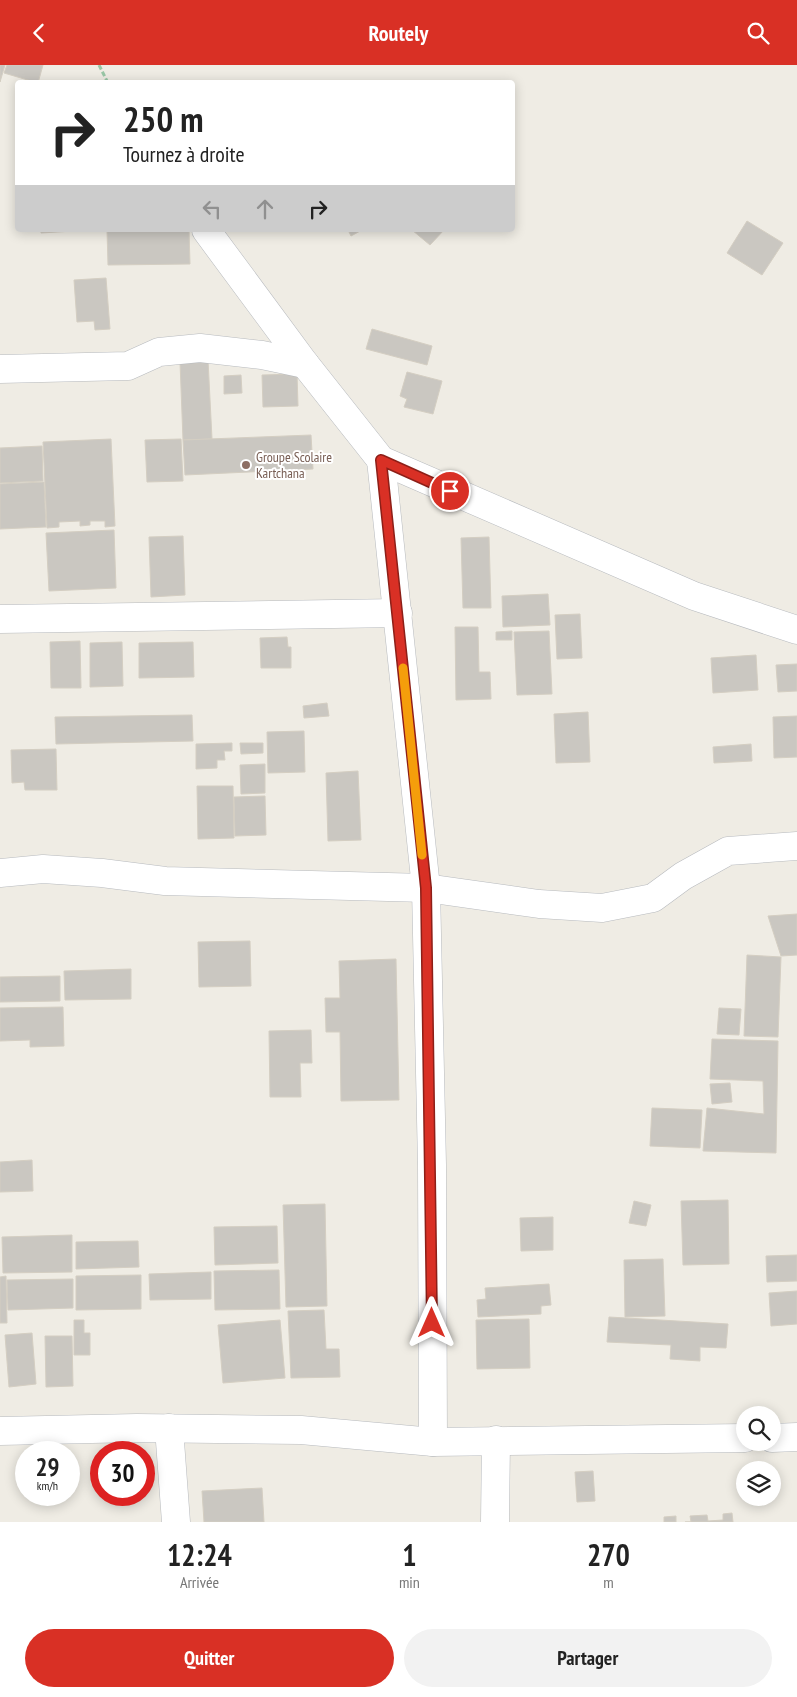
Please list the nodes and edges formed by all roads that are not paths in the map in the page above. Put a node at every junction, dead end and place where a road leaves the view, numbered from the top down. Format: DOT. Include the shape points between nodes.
graph roads {
  1 [pos="207,232"];
  2 [pos="305,364"];
  3 [pos="0,369"];
  4 [pos="381,460"];
  5 [pos="398,613"];
  6 [pos="0,619"];
  7 [pos="797,630"];
  8 [pos="797,846"];
  9 [pos="0,873"];
  10 [pos="426,888"];
  11 [pos="169,1428"];
  12 [pos="0,1431"];
  13 [pos="797,1437"];
  14 [pos="736,1438"];
  15 [pos="781,1438"];
  16 [pos="496,1441"];
  17 [pos="433,1442"];
  18 [pos="176,1522"];
  19 [pos="495,1522"];
  1 -- 2 [label="street"];
  2 -- 3 [label="street" via="262,355 200,349 159,352 128,366"];
  2 -- 4 [label="street"];
  4 -- 5 [label="street"];
  4 -- 7 [label="street" via="694,596"];
  5 -- 6 [label="street"];
  5 -- 10 [label="street"];
  8 -- 10 [label="street" via="728,851 683,876 653,898 602,908 539,904"];
  9 -- 10 [label="street" via="43,869 165,881"];
  10 -- 17 [label="street"];
  11 -- 12 [label="street"];
  11 -- 17 [label="street" via="301,1429"];
  11 -- 18 [label="street"];
  13 -- 15 [label="street"];
  14 -- 16 [label="street"];
  16 -- 17 [label="street"];
  16 -- 19 [label="street"];
}
